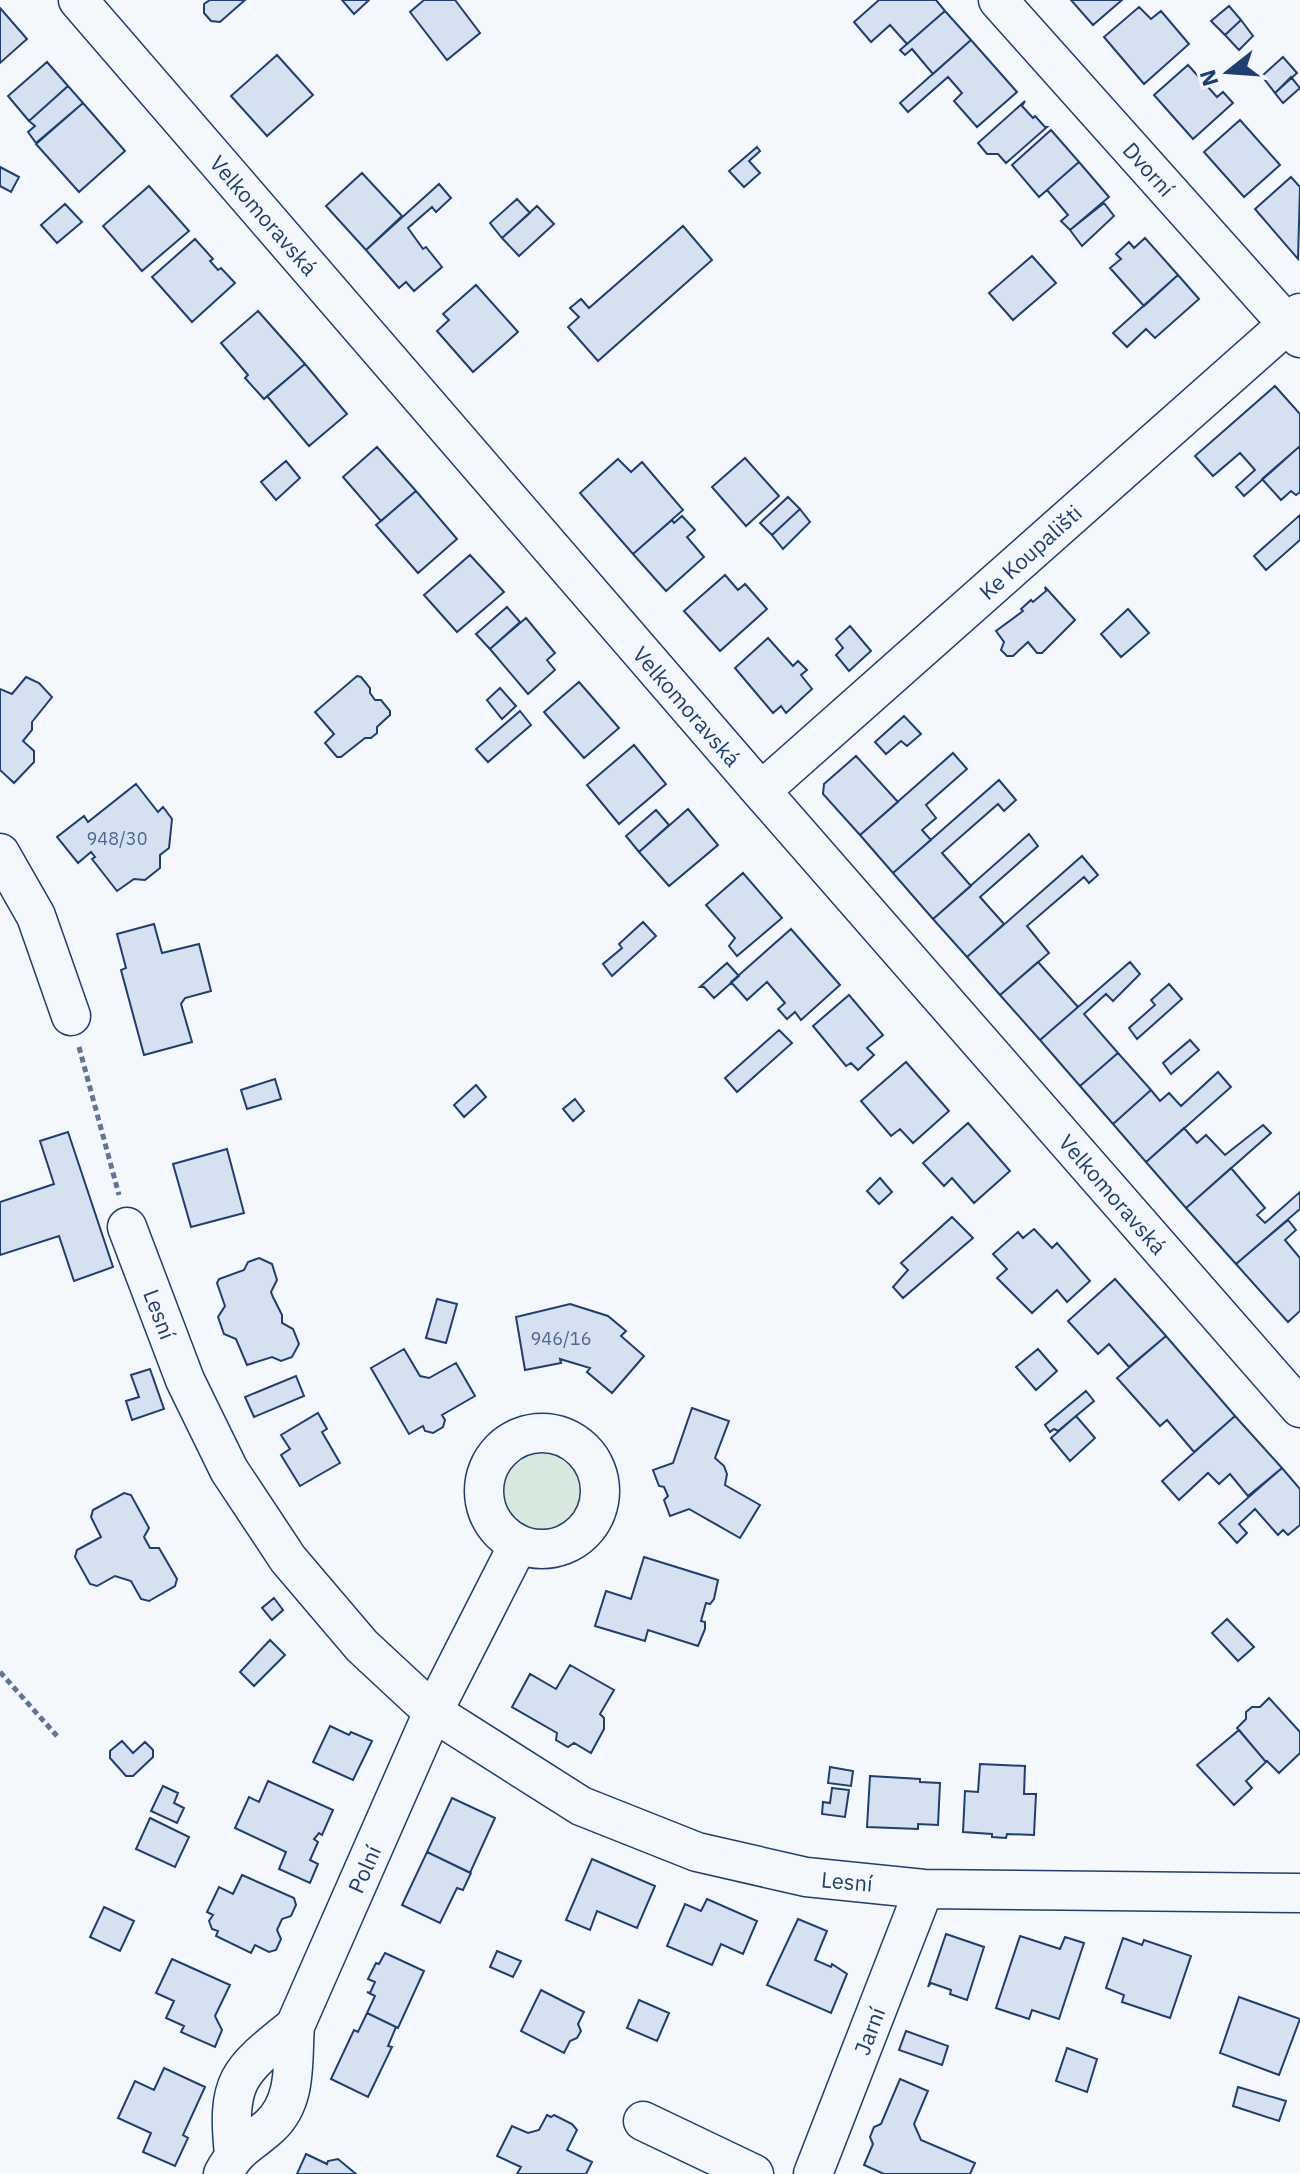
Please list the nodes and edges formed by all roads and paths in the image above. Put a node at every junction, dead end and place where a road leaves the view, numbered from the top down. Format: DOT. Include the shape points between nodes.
graph roads {
  1 [pos="78,0"];
  2 [pos="998,0"];
  3 [pos="1296,325"];
  4 [pos="761,791"];
  5 [pos="0,853"];
  6 [pos="71,1016"];
  7 [pos="127,1227"];
  8 [pos="1300,1408"];
  9 [pos="518,1545"];
  10 [pos="0,1672"];
  11 [pos="433,1712"];
  12 [pos="57,1736"];
  13 [pos="924,1889"];
  14 [pos="1300,1893"];
  15 [pos="295,2026"];
  16 [pos="643,2121"];
  17 [pos="228,2164"];
  18 [pos="754,2174"];
  19 [pos="813,2174"];
  1 -- 4 [label="street, Velkomoravská"];
  2 -- 3 [label="street, Dvorní"];
  3 -- 4 [label="street, Ke Koupališti"];
  4 -- 8 [label="street, Velkomoravská"];
  5 -- 6 [label="street" via="36,916"];
  6 -- 7 [label="path"];
  7 -- 11 [label="street, Lesní" via="185,1380 229,1470 288,1559 362,1646"];
  9 -- 11 [label="street"];
  10 -- 12 [label="path"];
  11 -- 13 [label="street, Lesní" via="581,1806 697,1852 806,1877"];
  11 -- 15 [label="street, Polní"];
  13 -- 14 [label="street, Lesní"];
  13 -- 19 [label="street, Jarní"];
  15 -- 17 [label="street, Polní" via="293,2081 282,2112"];
  15 -- 17 [label="street, Polní" via="253,2059 235,2086"];
  16 -- 18 [label="street"];
}
